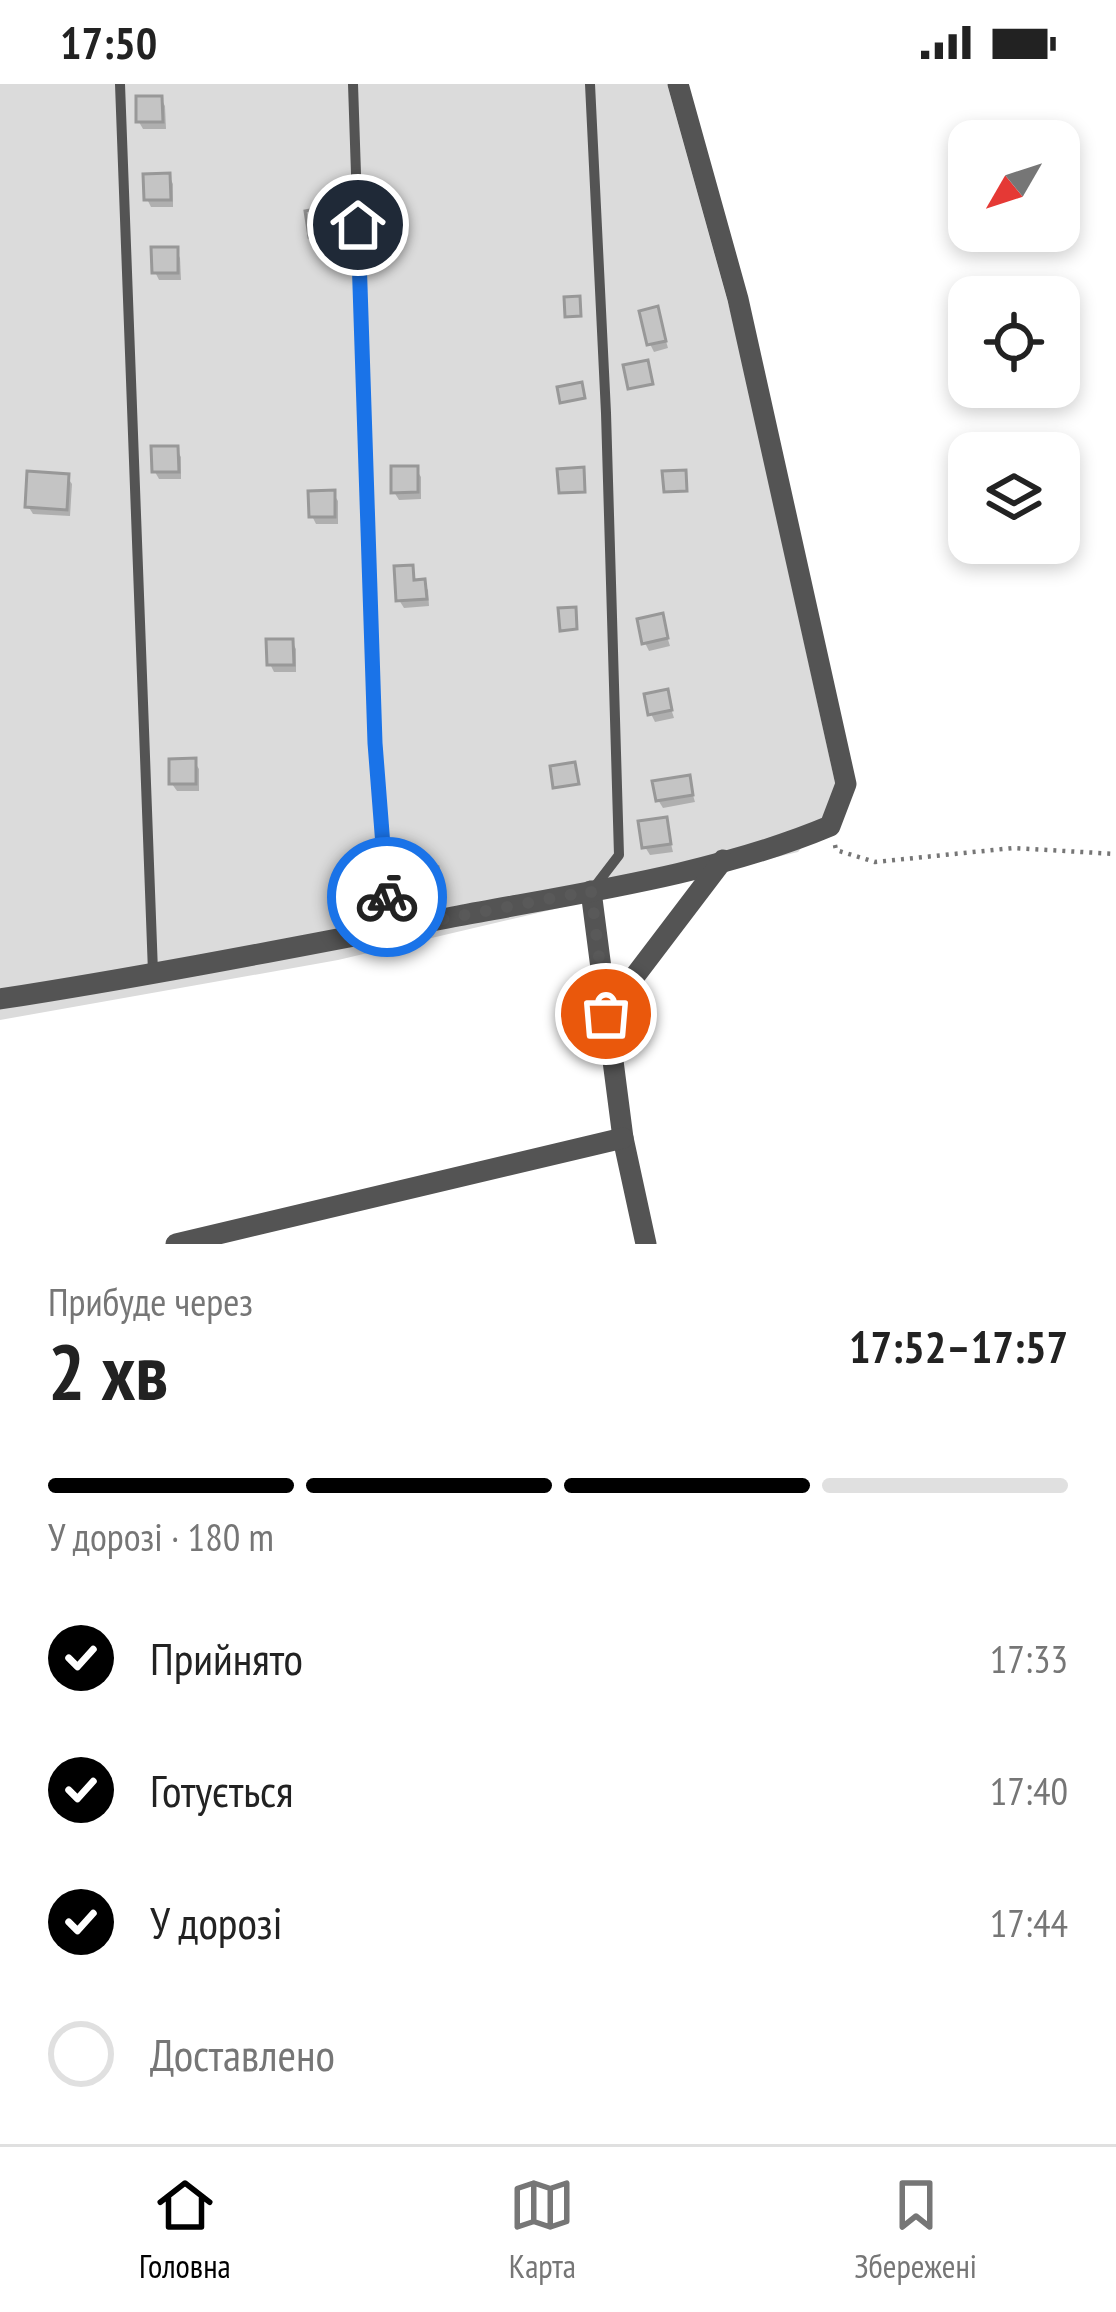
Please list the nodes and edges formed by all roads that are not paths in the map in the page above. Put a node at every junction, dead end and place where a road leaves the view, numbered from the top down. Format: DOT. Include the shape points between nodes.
graph roads {
  1 [pos="120,84"];
  2 [pos="353,84"];
  3 [pos="590,84"];
  4 [pos="678,84"];
  5 [pos="722,860"];
  6 [pos="591,891"];
  7 [pos="390,929"];
  8 [pos="153,975"];
  9 [pos="0,998"];
  10 [pos="606,1014"];
  11 [pos="623,1138"];
  12 [pos="176,1244"];
  13 [pos="646,1244"];
  1 -- 8 [label="lane"];
  2 -- 7 [label="lane" via="375,743"];
  3 -- 6 [label="lane" via="619,854"];
  4 -- 5 [label="street" via="737,298 846,784 830,826"];
  5 -- 6 [label="street"];
  5 -- 10 [label="street"];
  6 -- 7 [label="street"];
  6 -- 10 [label="street"];
  7 -- 8 [label="street"];
  8 -- 9 [label="street"];
  10 -- 11 [label="street"];
  11 -- 12 [label="street"];
  11 -- 13 [label="street"];
}
